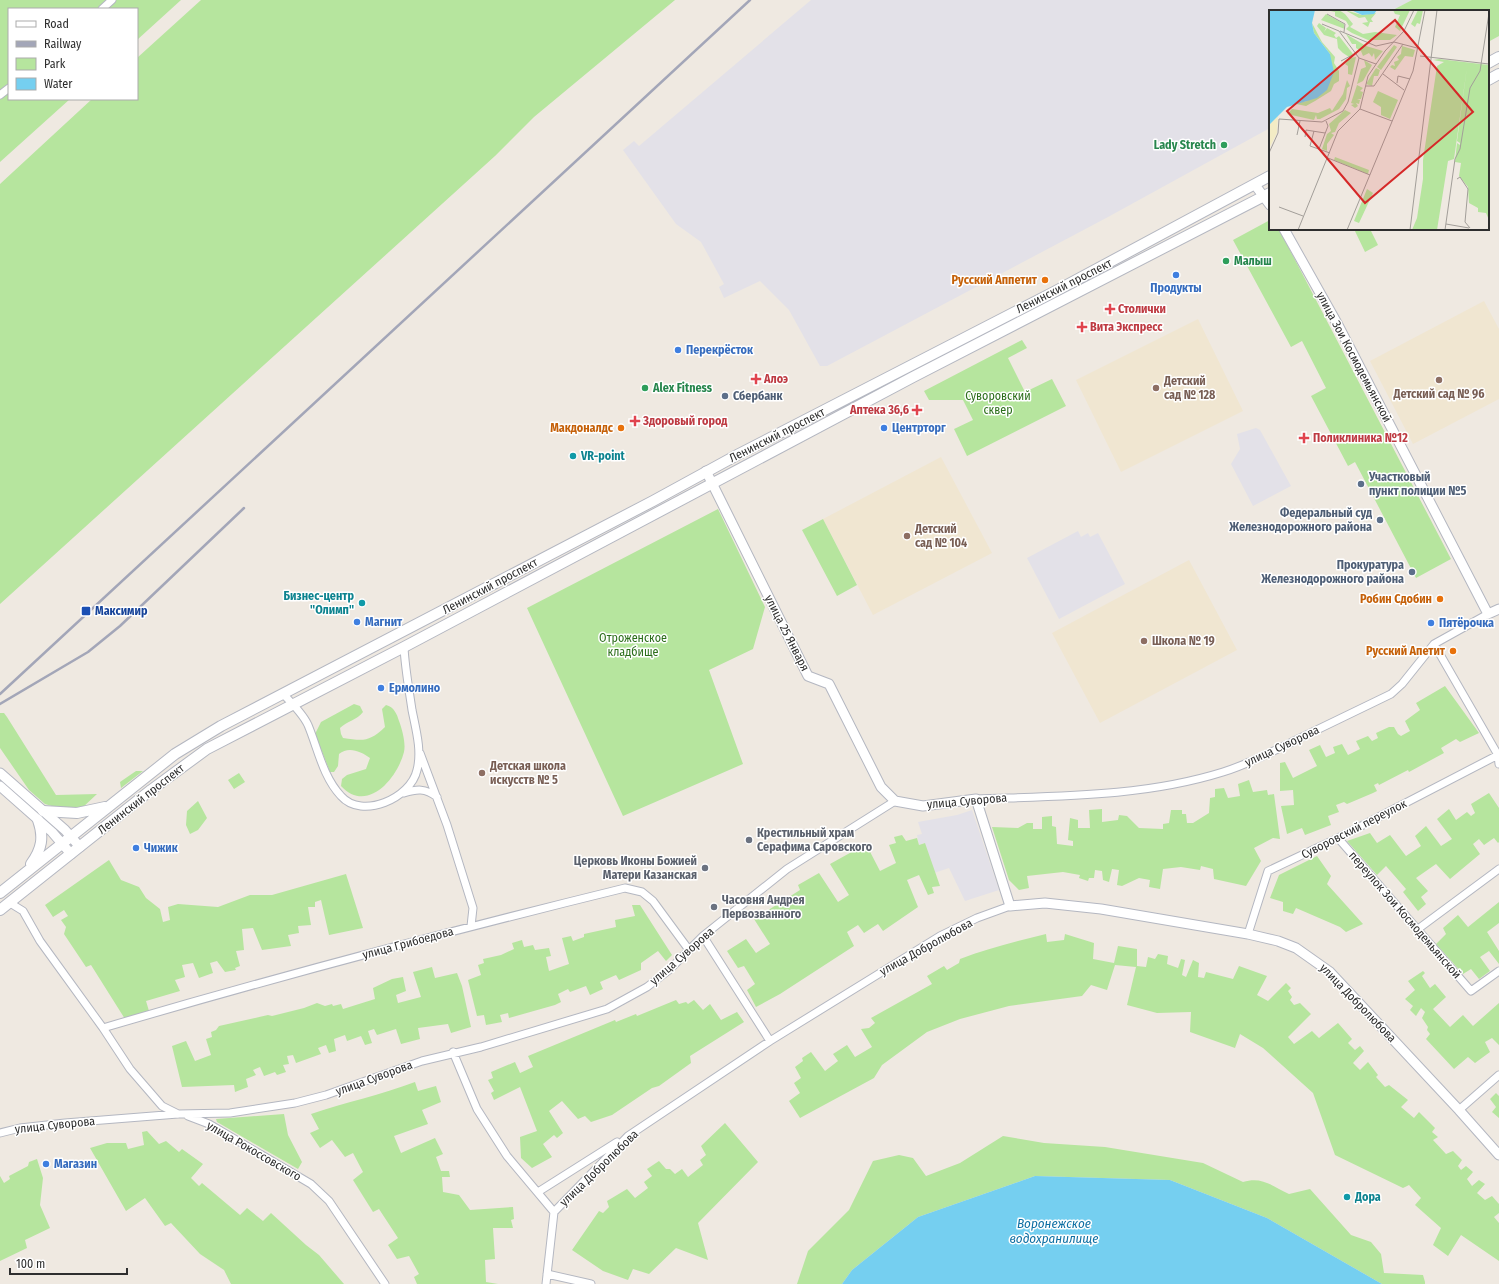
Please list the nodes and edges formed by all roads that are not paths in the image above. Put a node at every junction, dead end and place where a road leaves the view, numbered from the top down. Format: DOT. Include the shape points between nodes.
graph roads {
  1 [pos="112,0"];
  2 [pos="103,8"];
  3 [pos="1499,57"];
  4 [pos="1489,62"];
  5 [pos="1499,74"];
  6 [pos="1489,79"];
  7 [pos="8,89"];
  8 [pos="0,95"];
  9 [pos="1269,177"];
  10 [pos="1255,185"];
  11 [pos="1267,194"];
  12 [pos="1285,230"];
  13 [pos="706,471"];
  14 [pos="712,483"];
  15 [pos="1499,609"];
  16 [pos="1488,614"];
  17 [pos="422,622"];
  18 [pos="1434,644"];
  19 [pos="404,647"];
  20 [pos="283,694"];
  21 [pos="293,705"];
  22 [pos="419,752"];
  23 [pos="1498,755"];
  24 [pos="1499,764"];
  25 [pos="0,773"];
  26 [pos="0,786"];
  27 [pos="401,794"];
  28 [pos="437,797"];
  29 [pos="976,799"];
  30 [pos="895,801"];
  31 [pos="114,802"];
  32 [pos="40,815"];
  33 [pos="71,836"];
  34 [pos="1338,838"];
  35 [pos="62,843"];
  36 [pos="80,847"];
  37 [pos="71,854"];
  38 [pos="1499,869"];
  39 [pos="26,872"];
  40 [pos="0,893"];
  41 [pos="10,903"];
  42 [pos="1010,906"];
  43 [pos="0,910"];
  44 [pos="471,926"];
  45 [pos="1418,929"];
  46 [pos="1248,934"];
  47 [pos="703,936"];
  48 [pos="689,950"];
  49 [pos="1499,971"];
  50 [pos="103,1028"];
  51 [pos="770,1041"];
  52 [pos="453,1052"];
  53 [pos="1499,1075"];
  54 [pos="1460,1110"];
  55 [pos="178,1114"];
  56 [pos="0,1133"];
  57 [pos="628,1136"];
  58 [pos="1499,1155"];
  59 [pos="538,1192"];
  60 [pos="554,1212"];
  61 [pos="547,1274"];
  62 [pos="385,1284"];
  63 [pos="546,1284"];
  64 [pos="591,1284"];
  1 -- 2 [label="street"];
  3 -- 4 [label="main road"];
  5 -- 6 [label="main road"];
  7 -- 8 [label="street"];
  9 -- 10 [label="main road, Ленинский проспект"];
  10 -- 11 [label="street"];
  10 -- 13 [label="main road, Ленинский проспект"];
  11 -- 14 [label="main road, Ленинский проспект"];
  12 -- 16 [label="street, улица Зои Космодемьянской" via="1338,325"];
  13 -- 14 [label="street, улица 25 Января"];
  13 -- 17 [label="main road, Ленинский проспект" via="654,501"];
  14 -- 19 [label="main road, Ленинский проспект"];
  14 -- 30 [label="street, улица 25 Января" via="808,676 829,684 881,787"];
  15 -- 16 [label="street"];
  16 -- 18 [label="street, улица Суворова"];
  17 -- 19 [label="main road" via="417,629 401,638"];
  17 -- 20 [label="main road, Ленинский проспект"];
  18 -- 23 [label="street"];
  18 -- 29 [label="street, улица Суворова" via="1391,694 1224,772 1135,791"];
  19 -- 21 [label="main road, Ленинский проспект"];
  19 -- 22 [label="street"];
  20 -- 21 [label="street"];
  20 -- 31 [label="main road, Ленинский проспект" via="192,743"];
  21 -- 27 [label="street" via="307,723 327,776 344,799 354,805 365,806"];
  21 -- 36 [label="main road, Ленинский проспект" via="207,749"];
  22 -- 27 [label="street" via="414,779"];
  22 -- 28 [label="street"];
  23 -- 24 [label="street"];
  23 -- 34 [label="street, Суворовский переулок"];
  25 -- 32 [label="street"];
  26 -- 32 [label="street"];
  27 -- 28 [label="street" via="416,789"];
  28 -- 44 [label="street" via="473,908"];
  29 -- 30 [label="street, улица Суворова" via="927,805"];
  29 -- 42 [label="street"];
  30 -- 47 [label="street, улица Суворова" via="786,869"];
  31 -- 32 [label="main road" via="101,808 77,813"];
  31 -- 33 [label="main road, Ленинский проспект"];
  32 -- 33 [label="street"];
  32 -- 35 [label="street"];
  32 -- 39 [label="main road" via="42,842 38,854"];
  33 -- 35 [label="main road, Ленинский проспект"];
  33 -- 36 [label="street"];
  34 -- 45 [label="street, переулок Зои Космодемьянской"];
  34 -- 46 [label="street, Суворовский переулок" via="1268,871"];
  35 -- 37 [label="street"];
  35 -- 39 [label="main road, Ленинский проспект"];
  36 -- 37 [label="main road, Ленинский проспект"];
  37 -- 41 [label="main road, Ленинский проспект"];
  38 -- 45 [label="street"];
  39 -- 40 [label="main road, Ленинский проспект"];
  41 -- 43 [label="main road, Ленинский проспект"];
  41 -- 50 [label="street, улица Рокоссовского" via="22,911 40,941"];
  42 -- 46 [label="street, улица Добролюбова" via="1045,903 1101,909"];
  42 -- 51 [label="street, улица Добролюбова" via="940,936"];
  44 -- 48 [label="street, улица Грибоедова" via="624,888 642,892 653,901"];
  44 -- 50 [label="street, улица Грибоедова" via="248,985"];
  45 -- 49 [label="street, переулок Зои Космодемьянской" via="1471,991"];
  46 -- 54 [label="street, улица Добролюбова" via="1296,948 1330,972"];
  47 -- 48 [label="street, улица Суворова"];
  47 -- 51 [label="street"];
  48 -- 52 [label="street, улица Суворова" via="669,970 647,986 607,1009"];
  50 -- 55 [label="street, улица Рокоссовского" via="130,1069 152,1096 162,1106"];
  51 -- 57 [label="street, улица Добролюбова"];
  52 -- 55 [label="street, улица Суворова" via="295,1103 230,1113"];
  52 -- 59 [label="street" via="477,1109 507,1156"];
  53 -- 54 [label="street"];
  54 -- 58 [label="street, улица Добролюбова"];
  55 -- 56 [label="street, улица Суворова"];
  55 -- 62 [label="street, улица Рокоссовского" via="209,1124 311,1184 329,1201"];
  57 -- 59 [label="street"];
  57 -- 60 [label="street, улица Добролюбова"];
  59 -- 60 [label="street"];
  60 -- 61 [label="street, улица Добролюбова"];
  61 -- 63 [label="street, улица Добролюбова"];
  61 -- 64 [label="street"];
}
